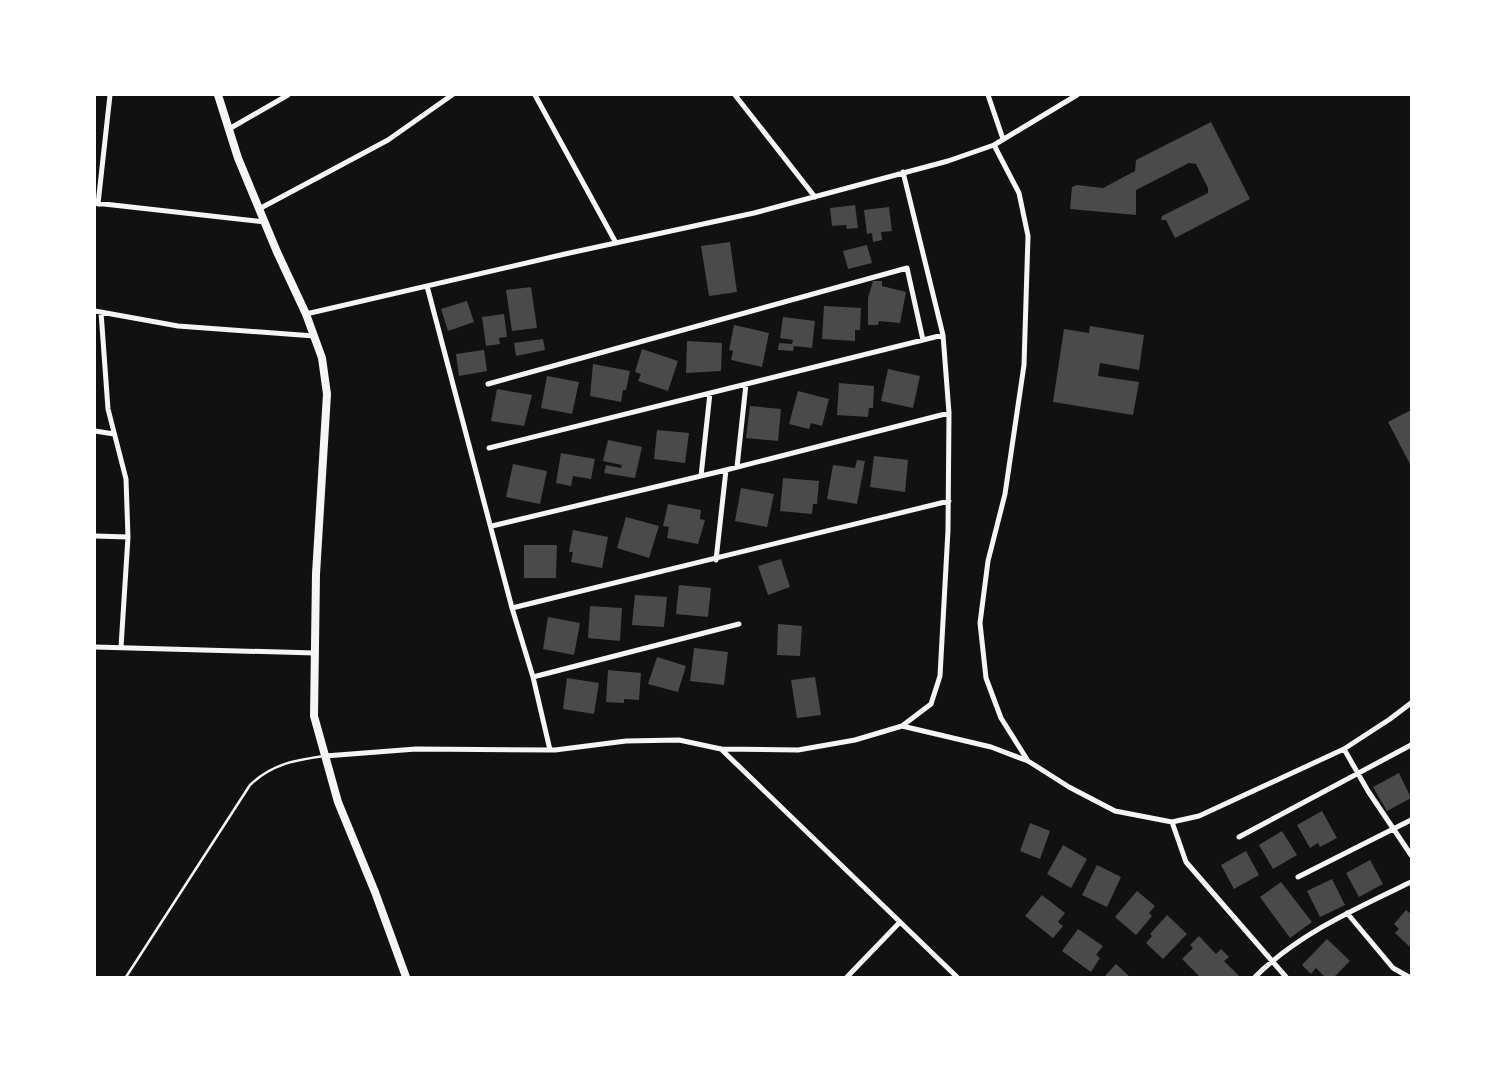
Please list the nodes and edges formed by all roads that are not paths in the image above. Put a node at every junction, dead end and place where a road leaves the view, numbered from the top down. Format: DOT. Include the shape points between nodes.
graph roads {
  1 [pos="110,95"];
  2 [pos="218,95"];
  3 [pos="288,95"];
  4 [pos="452,95"];
  5 [pos="535,95"];
  6 [pos="735,95"];
  7 [pos="988,95"];
  8 [pos="1078,95"];
  9 [pos="229,129"];
  10 [pos="1003,138"];
  11 [pos="994,145"];
  12 [pos="903,172"];
  13 [pos="815,197"];
  14 [pos="96,204"];
  15 [pos="259,209"];
  16 [pos="265,222"];
  17 [pos="616,243"];
  18 [pos="427,286"];
  19 [pos="98,312"];
  20 [pos="306,314"];
  21 [pos="943,335"];
  22 [pos="314,336"];
  23 [pos="923,340"];
  24 [pos="488,384"];
  25 [pos="746,384"];
  26 [pos="710,393"];
  27 [pos="949,413"];
  28 [pos="95,431"];
  29 [pos="114,434"];
  30 [pos="489,448"];
  31 [pos="737,467"];
  32 [pos="726,470"];
  33 [pos="701,476"];
  34 [pos="949,501"];
  35 [pos="492,526"];
  36 [pos="95,536"];
  37 [pos="128,538"];
  38 [pos="716,560"];
  39 [pos="512,608"];
  40 [pos="739,624"];
  41 [pos="95,647"];
  42 [pos="121,647"];
  43 [pos="315,653"];
  44 [pos="533,677"];
  45 [pos="1411,703"];
  46 [pos="902,726"];
  47 [pos="1411,745"];
  48 [pos="1344,748"];
  49 [pos="720,749"];
  50 [pos="550,750"];
  51 [pos="325,756"];
  52 [pos="1028,761"];
  53 [pos="1358,774"];
  54 [pos="1411,820"];
  55 [pos="1172,822"];
  56 [pos="1393,827"];
  57 [pos="1239,837"];
  58 [pos="1411,856"];
  59 [pos="1298,877"];
  60 [pos="1411,882"];
  61 [pos="1347,912"];
  62 [pos="900,922"];
  63 [pos="1270,961"];
  64 [pos="126,977"];
  65 [pos="406,977"];
  66 [pos="847,977"];
  67 [pos="957,977"];
  68 [pos="1255,977"];
  69 [pos="1286,977"];
  70 [pos="1409,977"];
  1 -- 14 [label="street"];
  2 -- 9 [label="main road"];
  3 -- 9 [label="street"];
  4 -- 15 [label="street" via="388,140"];
  5 -- 17 [label="street"];
  6 -- 13 [label="street"];
  7 -- 10 [label="street"];
  8 -- 10 [label="street"];
  9 -- 15 [label="main road"];
  10 -- 11 [label="street"];
  11 -- 12 [label="street"];
  11 -- 52 [label="street" via="1019,193 1028,236 1024,365 1005,494 988,560 980,623 986,678 1001,718"];
  12 -- 13 [label="street"];
  12 -- 21 [label="street"];
  13 -- 17 [label="street"];
  14 -- 16 [label="street"];
  15 -- 16 [label="main road"];
  16 -- 20 [label="main road"];
  17 -- 18 [label="street"];
  18 -- 20 [label="street"];
  18 -- 35 [label="street"];
  19 -- 22 [label="street" via="178,326"];
  19 -- 29 [label="street" via="108,409"];
  20 -- 22 [label="main road"];
  21 -- 23 [label="street"];
  21 -- 27 [label="street"];
  22 -- 43 [label="main road" via="322,358 327,394 320,485"];
  23 -- 24 [label="street" via="908,268"];
  23 -- 25 [label="street"];
  25 -- 26 [label="street"];
  25 -- 31 [label="street"];
  26 -- 30 [label="street"];
  26 -- 33 [label="street"];
  27 -- 31 [label="street"];
  27 -- 34 [label="street"];
  28 -- 29 [label="street"];
  29 -- 37 [label="street" via="126,479"];
  31 -- 32 [label="street"];
  32 -- 33 [label="street"];
  32 -- 38 [label="street"];
  33 -- 35 [label="street"];
  34 -- 38 [label="street"];
  34 -- 46 [label="street" via="940,676 931,704"];
  35 -- 39 [label="street"];
  36 -- 37 [label="street"];
  37 -- 42 [label="street"];
  38 -- 39 [label="street"];
  39 -- 44 [label="street"];
  40 -- 44 [label="street"];
  41 -- 42 [label="street"];
  42 -- 43 [label="street"];
  43 -- 51 [label="main road" via="314,716"];
  44 -- 50 [label="street"];
  45 -- 48 [label="street"];
  46 -- 49 [label="street" via="854,740 798,750"];
  46 -- 52 [label="street" via="991,748"];
  47 -- 53 [label="street"];
  48 -- 53 [label="street"];
  48 -- 55 [label="street" via="1199,816"];
  49 -- 50 [label="street" via="679,740 626,741"];
  49 -- 62 [label="street"];
  50 -- 51 [label="street" via="416,749"];
  51 -- 64 [label="lane" via="283,763 250,785"];
  51 -- 65 [label="main road" via="338,802"];
  52 -- 55 [label="street" via="1115,811"];
  53 -- 56 [label="street"];
  53 -- 57 [label="street"];
  54 -- 56 [label="street"];
  55 -- 63 [label="street" via="1186,862"];
  56 -- 58 [label="street"];
  56 -- 59 [label="street"];
  60 -- 61 [label="street"];
  61 -- 63 [label="street"];
  61 -- 70 [label="street" via="1393,968"];
  62 -- 66 [label="street"];
  62 -- 67 [label="street"];
  63 -- 68 [label="street"];
  63 -- 69 [label="street"];
}
